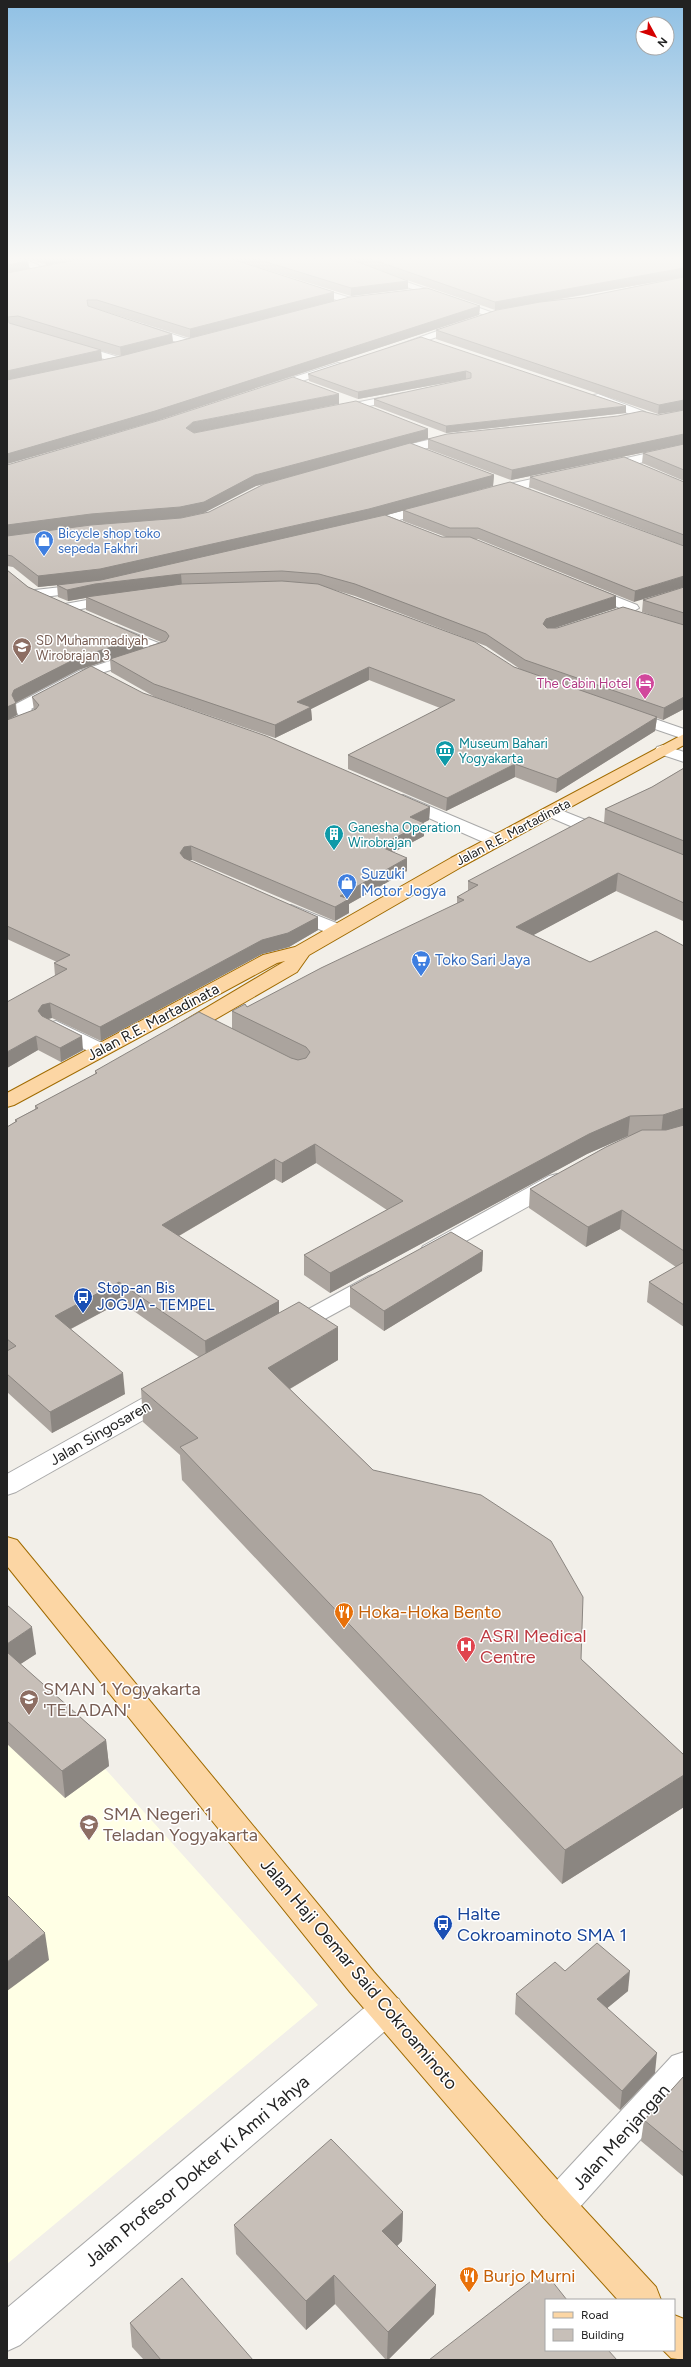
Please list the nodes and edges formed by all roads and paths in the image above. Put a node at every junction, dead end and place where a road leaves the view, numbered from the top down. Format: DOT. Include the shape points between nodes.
graph roads {
  1 [pos="335,366"];
  2 [pos="292,380"];
  3 [pos="312,388"];
  4 [pos="262,390"];
  5 [pos="413,394"];
  6 [pos="588,394"];
  7 [pos="339,398"];
  8 [pos="360,405"];
  9 [pos="322,412"];
  10 [pos="381,414"];
  11 [pos="603,422"];
  12 [pos="430,433"];
  13 [pos="467,436"];
  14 [pos="445,439"];
  15 [pos="410,448"];
  16 [pos="684,449"];
  17 [pos="380,456"];
  18 [pos="432,456"];
  19 [pos="627,463"];
  20 [pos="589,471"];
  21 [pos="648,472"];
  22 [pos="573,474"];
  23 [pos="490,478"];
  24 [pos="512,486"];
  25 [pos="481,494"];
  26 [pos="534,495"];
  27 [pos="443,504"];
  28 [pos="385,520"];
  29 [pos="350,528"];
  30 [pos="406,530"];
  31 [pos="23,585"];
  32 [pos="577,585"];
  33 [pos="101,586"];
  34 [pos="35,594"];
  35 [pos="128,597"];
  36 [pos="647,604"];
  37 [pos="65,608"];
  38 [pos="621,612"];
  39 [pos="87,618"];
  40 [pos="643,619"];
  41 [pos="101,624"];
  42 [pos="96,672"];
  43 [pos="110,679"];
  44 [pos="612,709"];
  45 [pos="7,727"];
  46 [pos="684,734"];
  47 [pos="684,739"];
  48 [pos="664,750"];
  49 [pos="684,758"];
  50 [pos="388,794"];
  51 [pos="553,812"];
  52 [pos="620,840"];
  53 [pos="496,841"];
  54 [pos="274,903"];
  55 [pos="337,930"];
  56 [pos="302,951"];
  57 [pos="199,1021"];
  58 [pos="51,1025"];
  59 [pos="220,1032"];
  60 [pos="165,1040"];
  61 [pos="101,1050"];
  62 [pos="7,1101"];
  63 [pos="576,1171"];
  64 [pos="415,1260"];
  65 [pos="394,1271"];
  66 [pos="270,1339"];
  67 [pos="188,1384"];
  68 [pos="7,1486"];
  69 [pos="7,1547"];
  70 [pos="387,2010"];
  71 [pos="684,2067"];
  72 [pos="557,2206"];
  73 [pos="642,2299"];
  74 [pos="7,2332"];
  75 [pos="675,2335"];
  76 [pos="684,2345"];
  1 -- 2 [label="street"];
  2 -- 3 [label="street"];
  2 -- 4 [label="street"];
  5 -- 8 [label="street"];
  6 -- 11 [label="street" via="646,417"];
  7 -- 8 [label="street"];
  8 -- 9 [label="street"];
  8 -- 10 [label="street"];
  12 -- 14 [label="street"];
  13 -- 14 [label="street"];
  14 -- 15 [label="street"];
  15 -- 17 [label="street"];
  15 -- 18 [label="street"];
  16 -- 19 [label="street"];
  19 -- 20 [label="street"];
  19 -- 21 [label="street"];
  22 -- 24 [label="street"];
  23 -- 24 [label="street"];
  24 -- 25 [label="street"];
  24 -- 26 [label="street"];
  27 -- 28 [label="street"];
  28 -- 29 [label="street"];
  28 -- 30 [label="street"];
  31 -- 34 [label="street"];
  32 -- 38 [label="street"];
  33 -- 34 [label="street"];
  34 -- 37 [label="street"];
  35 -- 37 [label="street"];
  36 -- 38 [label="street"];
  37 -- 39 [label="street"];
  38 -- 40 [label="street"];
  41 -- 42 [label="street" via="161,649"];
  42 -- 43 [label="street"];
  42 -- 45 [label="street" via="66,683 22,707 31,717"];
  44 -- 46 [label="street"];
  47 -- 48 [label="main road, Jalan R.E. Martadinata"];
  48 -- 49 [label="street"];
  48 -- 51 [label="main road, Jalan R.E. Martadinata"];
  50 -- 53 [label="street"];
  51 -- 52 [label="street"];
  51 -- 53 [label="main road, Jalan R.E. Martadinata"];
  53 -- 55 [label="main road, Jalan R.E. Martadinata"];
  54 -- 55 [label="street"];
  55 -- 56 [label="main road, Jalan R.E. Martadinata"];
  56 -- 57 [label="main road, Jalan R.E. Martadinata" via="290,968"];
  56 -- 61 [label="main road, Jalan R.E. Martadinata" via="270,959"];
  57 -- 59 [label="street"];
  57 -- 60 [label="main road, Jalan R.E. Martadinata"];
  58 -- 61 [label="street"];
  61 -- 62 [label="main road, Jalan R.E. Martadinata"];
  63 -- 64 [label="street"];
  65 -- 66 [label="street"];
  67 -- 68 [label="street, Jalan Singosaren"];
  69 -- 70 [label="main road, Jalan Haji Oemar Said Cokroaminoto"];
  70 -- 72 [label="main road, Jalan Haji Oemar Said Cokroaminoto"];
  70 -- 74 [label="street, Jalan Profesor Dokter Ki Amri Yahya"];
  71 -- 72 [label="street, Jalan Menjangan"];
  72 -- 73 [label="main road, Jalan Haji Oemar Said Cokroaminoto"];
  75 -- 76 [label="main road"];
}
